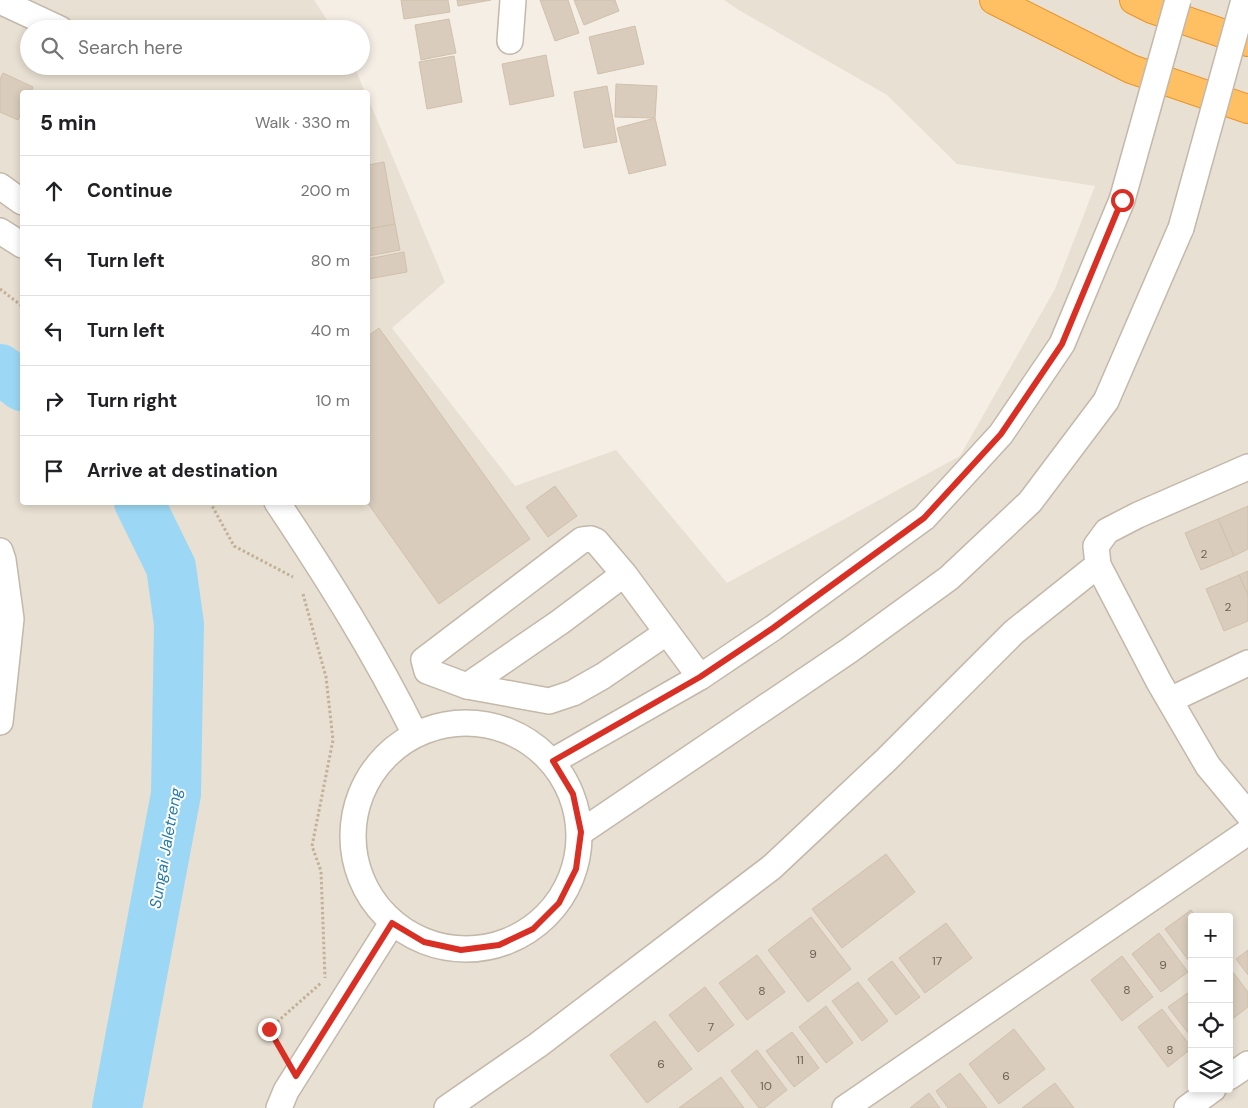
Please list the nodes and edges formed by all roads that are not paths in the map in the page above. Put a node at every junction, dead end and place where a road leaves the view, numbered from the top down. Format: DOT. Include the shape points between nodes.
graph roads {
  1 [pos="513,0"];
  2 [pos="994,0"];
  3 [pos="1134,0"];
  4 [pos="1178,0"];
  5 [pos="1244,0"];
  6 [pos="0,1"];
  7 [pos="41,20"];
  8 [pos="510,41"];
  9 [pos="1248,42"];
  10 [pos="1248,108"];
  11 [pos="0,186"];
  12 [pos="20,201"];
  13 [pos="0,231"];
  14 [pos="20,244"];
  15 [pos="1248,467"];
  16 [pos="278,505"];
  17 [pos="0,551"];
  18 [pos="1098,566"];
  19 [pos="624,574"];
  20 [pos="6,619"];
  21 [pos="666,633"];
  22 [pos="1248,663"];
  23 [pos="700,677"];
  24 [pos="467,686"];
  25 [pos="1170,700"];
  26 [pos="0,722"];
  27 [pos="415,734"];
  28 [pos="553,761"];
  29 [pos="1248,814"];
  30 [pos="581,832"];
  31 [pos="1248,832"];
  32 [pos="392,923"];
  33 [pos="1248,1064"];
  34 [pos="1233,1074"];
  35 [pos="1208,1093"];
  36 [pos="279,1108"];
  37 [pos="447,1108"];
  38 [pos="845,1108"];
  39 [pos="1187,1108"];
  1 -- 8 [label="street"];
  2 -- 10 [label="highway" via="1132,69"];
  3 -- 9 [label="highway" via="1152,10"];
  4 -- 23 [label="street, bridge" via="1122,200 1062,344 1001,434 924,518"];
  5 -- 30 [label="street, bridge" via="1181,228 1106,402 1030,502 949,578 850,650"];
  6 -- 7 [label="street"];
  11 -- 12 [label="street"];
  13 -- 14 [label="street"];
  15 -- 18 [label="street" via="1107,531 1096,546"];
  16 -- 27 [label="street" via="362,637"];
  17 -- 20 [label="street"];
  18 -- 25 [label="street"];
  18 -- 37 [label="street" via="1014,632 886,760 772,867 538,1045"];
  19 -- 21 [label="street"];
  19 -- 24 [label="street"];
  19 -- 24 [label="street" via="596,541 582,540 424,660 427,671"];
  20 -- 26 [label="street"];
  21 -- 23 [label="street"];
  21 -- 24 [label="street" via="603,676 573,693 549,701"];
  22 -- 25 [label="street"];
  23 -- 28 [label="street"];
  25 -- 29 [label="street" via="1208,766"];
  27 -- 28 [label="street" via="452,723 489,724 524,737"];
  27 -- 32 [label="street" via="385,756 368,779 352,822 354,860 368,895"];
  28 -- 30 [label="street" via="573,794"];
  30 -- 32 [label="street" via="576,869 559,903 533,929 499,945 461,950 424,942"];
  31 -- 38 [label="street"];
  32 -- 36 [label="street" via="286,1091"];
  33 -- 34 [label="street"];
  35 -- 39 [label="street"];
}
